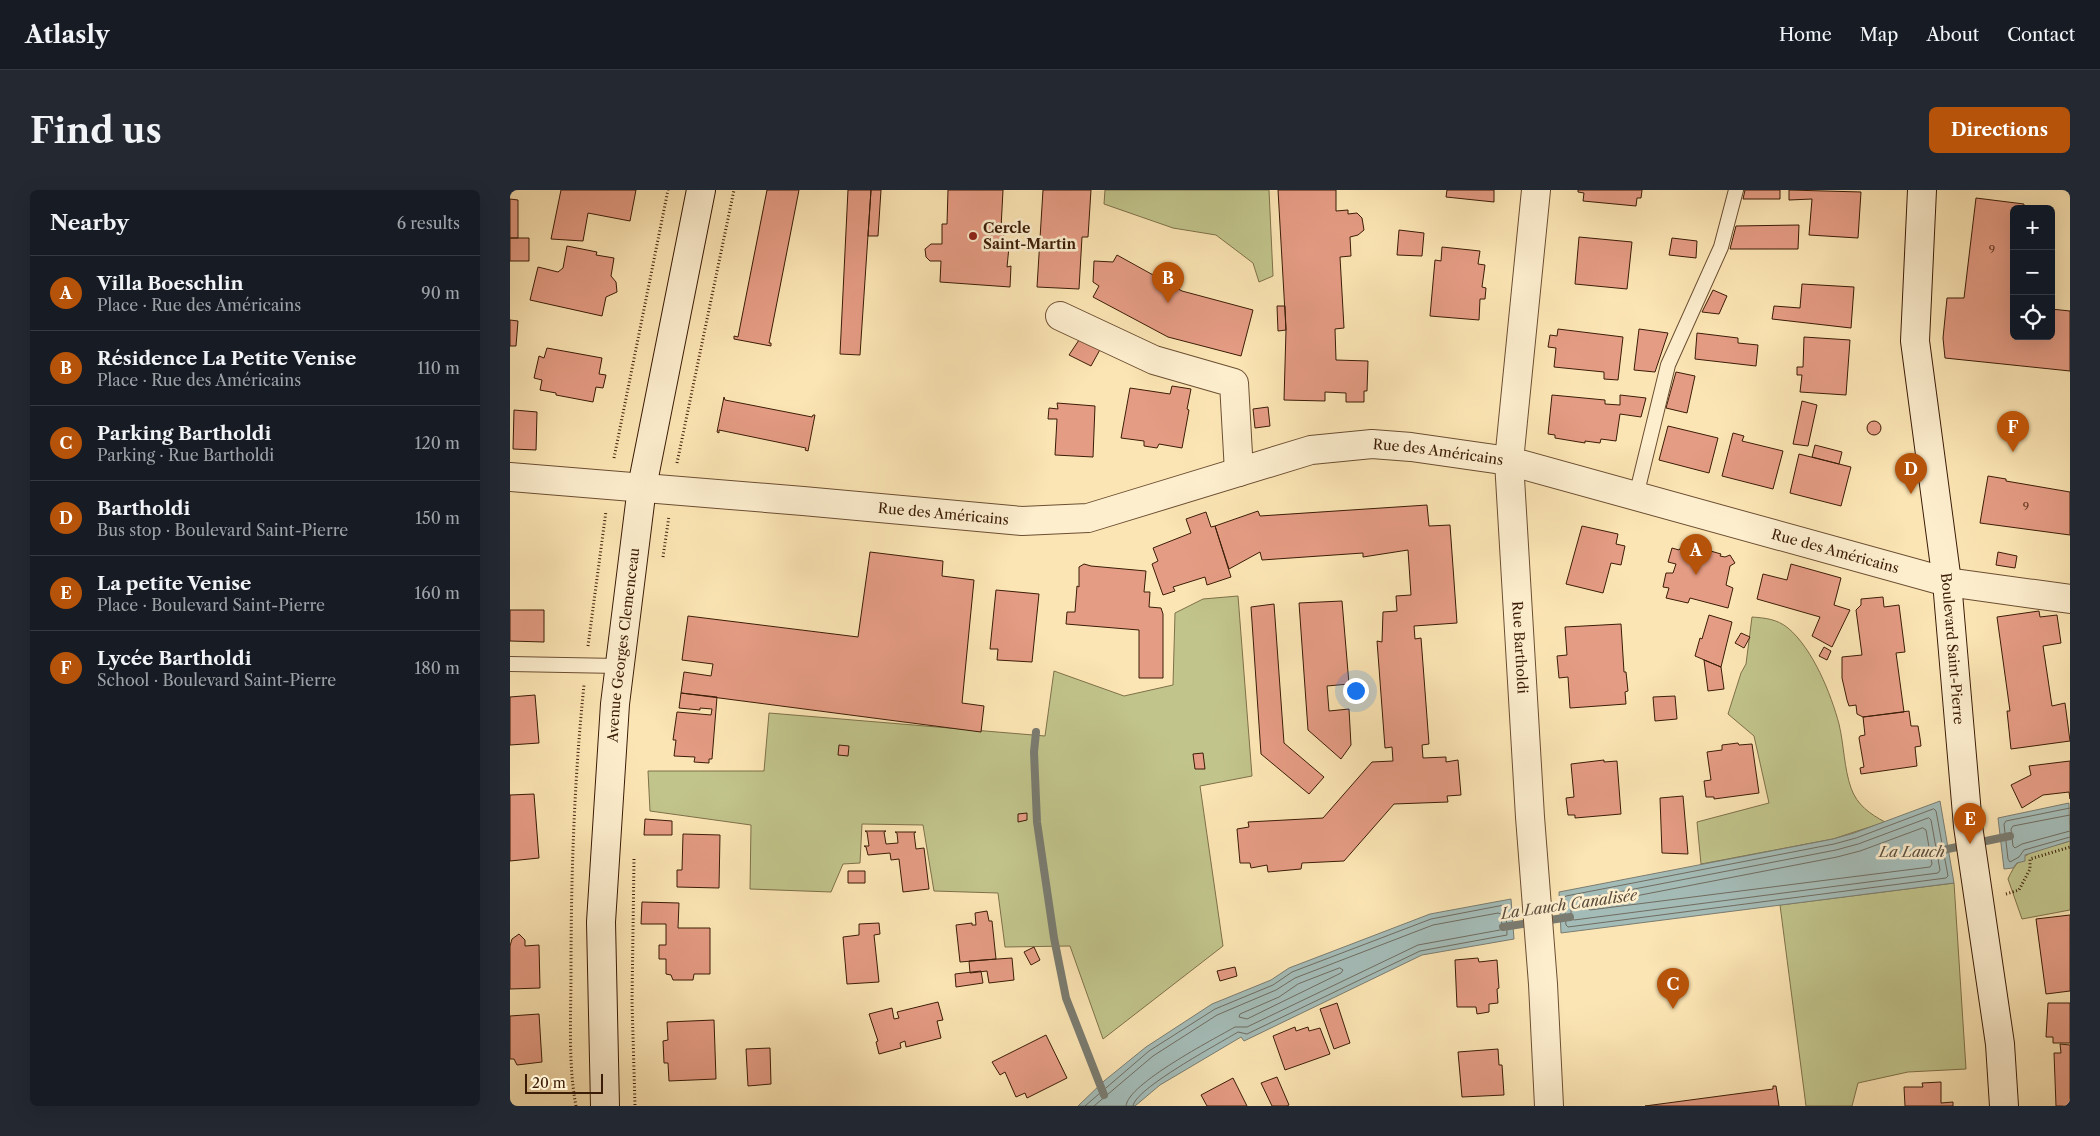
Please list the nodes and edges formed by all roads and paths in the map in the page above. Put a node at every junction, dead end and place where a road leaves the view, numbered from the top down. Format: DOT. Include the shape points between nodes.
graph roads {
  1 [pos="668,190"];
  2 [pos="700,190"];
  3 [pos="734,190"];
  4 [pos="1536,190"];
  5 [pos="1736,190"];
  6 [pos="1922,190"];
  7 [pos="1060,316"];
  8 [pos="617,444"];
  9 [pos="1509,461"];
  10 [pos="1240,472"];
  11 [pos="510,476"];
  12 [pos="642,487"];
  13 [pos="672,490"];
  14 [pos="1636,496"];
  15 [pos="661,566"];
  16 [pos="1947,582"];
  17 [pos="2070,599"];
  18 [pos="510,664"];
  19 [pos="620,666"];
  20 [pos="2070,847"];
  21 [pos="634,855"];
  22 [pos="1977,890"];
  23 [pos="605,1106"];
  24 [pos="635,1106"];
  25 [pos="1549,1106"];
  26 [pos="2004,1106"];
  1 -- 8 [label="path"];
  2 -- 12 [label="street, Avenue Georges Clemenceau"];
  3 -- 13 [label="path"];
  4 -- 9 [label="street, Rue Bartholdi"];
  5 -- 14 [label="lane" via="1721,247 1668,365"];
  6 -- 16 [label="street, Boulevard Saint-Pierre" via="1915,341"];
  7 -- 10 [label="street" via="1154,360 1234,384"];
  9 -- 10 [label="street, Rue des Américains" via="1372,444 1311,450"];
  9 -- 14 [label="street, Rue des Américains"];
  9 -- 25 [label="street, Rue Bartholdi"];
  10 -- 13 [label="street, Rue des Américains" via="1088,518 1022,521"];
  11 -- 12 [label="street, Rue des Américains"];
  12 -- 13 [label="street, Rue des Américains"];
  12 -- 19 [label="street, Avenue Georges Clemenceau"];
  13 -- 15 [label="path"];
  14 -- 16 [label="street, Rue des Américains"];
  16 -- 17 [label="street, Rue des Américains"];
  16 -- 22 [label="street, Boulevard Saint-Pierre" via="1968,826"];
  18 -- 19 [label="lane"];
  19 -- 23 [label="street, Avenue Georges Clemenceau" via="601,922"];
  20 -- 22 [label="path" via="2030,859 2030,869 2019,890"];
  21 -- 24 [label="path" via="632,1001"];
  22 -- 26 [label="street, Boulevard Saint-Pierre" via="2000,1044"];
}
